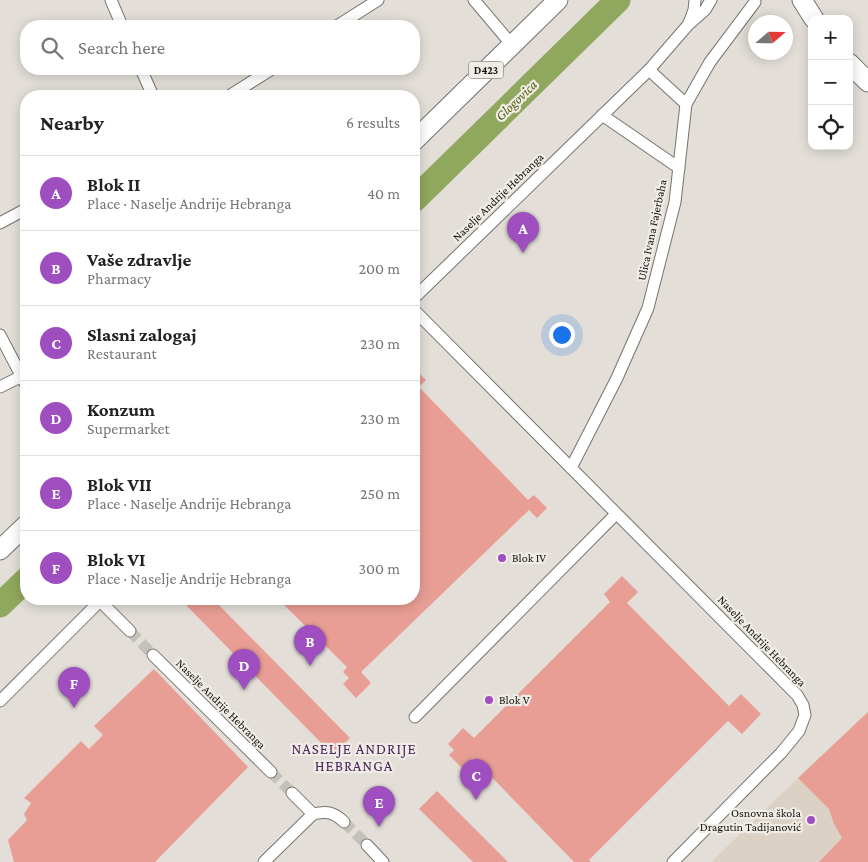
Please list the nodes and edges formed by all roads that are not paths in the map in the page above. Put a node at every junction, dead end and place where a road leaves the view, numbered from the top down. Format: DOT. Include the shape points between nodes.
graph roads {
  1 [pos="111,0"];
  2 [pos="378,0"];
  3 [pos="474,0"];
  4 [pos="558,0"];
  5 [pos="695,0"];
  6 [pos="712,0"];
  7 [pos="755,2"];
  8 [pos="119,20"];
  9 [pos="347,20"];
  10 [pos="688,25"];
  11 [pos="512,45"];
  12 [pos="853,67"];
  13 [pos="649,70"];
  14 [pos="144,75"];
  15 [pos="262,75"];
  16 [pos="868,82"];
  17 [pos="150,90"];
  18 [pos="239,90"];
  19 [pos="686,104"];
  20 [pos="602,115"];
  21 [pos="420,135"];
  22 [pos="680,168"];
  23 [pos="20,212"];
  24 [pos="0,223"];
  25 [pos="420,292"];
  26 [pos="420,316"];
  27 [pos="0,335"];
  28 [pos="20,373"];
  29 [pos="20,382"];
  30 [pos="0,387"];
  31 [pos="571,468"];
  32 [pos="616,514"];
  33 [pos="20,530"];
  34 [pos="0,550"];
  35 [pos="96,605"];
  36 [pos="106,605"];
  37 [pos="130,631"];
  38 [pos="153,655"];
  39 [pos="0,701"];
  40 [pos="414,717"];
  41 [pos="271,772"];
  42 [pos="292,793"];
  43 [pos="313,814"];
  44 [pos="344,822"];
  45 [pos="367,845"];
  46 [pos="264,862"];
  47 [pos="383,862"];
  48 [pos="673,862"];
  1 -- 8 [label="street"];
  2 -- 9 [label="street"];
  3 -- 11 [label="street"];
  4 -- 11 [label="main road, D423"];
  5 -- 10 [label="street"];
  6 -- 10 [label="street, Naselje Andrije Hebranga"];
  7 -- 19 [label="street, Ulica Ivana Fajerbaha" via="710,62"];
  10 -- 13 [label="street, Naselje Andrije Hebranga"];
  11 -- 21 [label="main road, D423"];
  12 -- 16 [label="main road"];
  13 -- 19 [label="street"];
  13 -- 20 [label="street, Naselje Andrije Hebranga"];
  14 -- 17 [label="street"];
  15 -- 18 [label="street"];
  19 -- 22 [label="street, Ulica Ivana Fajerbaha"];
  20 -- 22 [label="street"];
  20 -- 25 [label="street, Naselje Andrije Hebranga"];
  22 -- 31 [label="street, Ulica Ivana Fajerbaha" via="668,235 648,308"];
  23 -- 24 [label="street"];
  26 -- 31 [label="street, Naselje Andrije Hebranga"];
  27 -- 28 [label="street"];
  29 -- 30 [label="street"];
  31 -- 32 [label="street, Naselje Andrije Hebranga"];
  32 -- 40 [label="street"];
  32 -- 48 [label="street, Naselje Andrije Hebranga" via="797,695 805,715 799,731 781,753"];
  33 -- 34 [label="main road"];
  35 -- 39 [label="street"];
  36 -- 37 [label="street"];
  38 -- 41 [label="street, Naselje Andrije Hebranga"];
  42 -- 43 [label="street"];
  43 -- 44 [label="street" via="325,811 336,814"];
  43 -- 46 [label="street"];
  45 -- 47 [label="street"];
}
